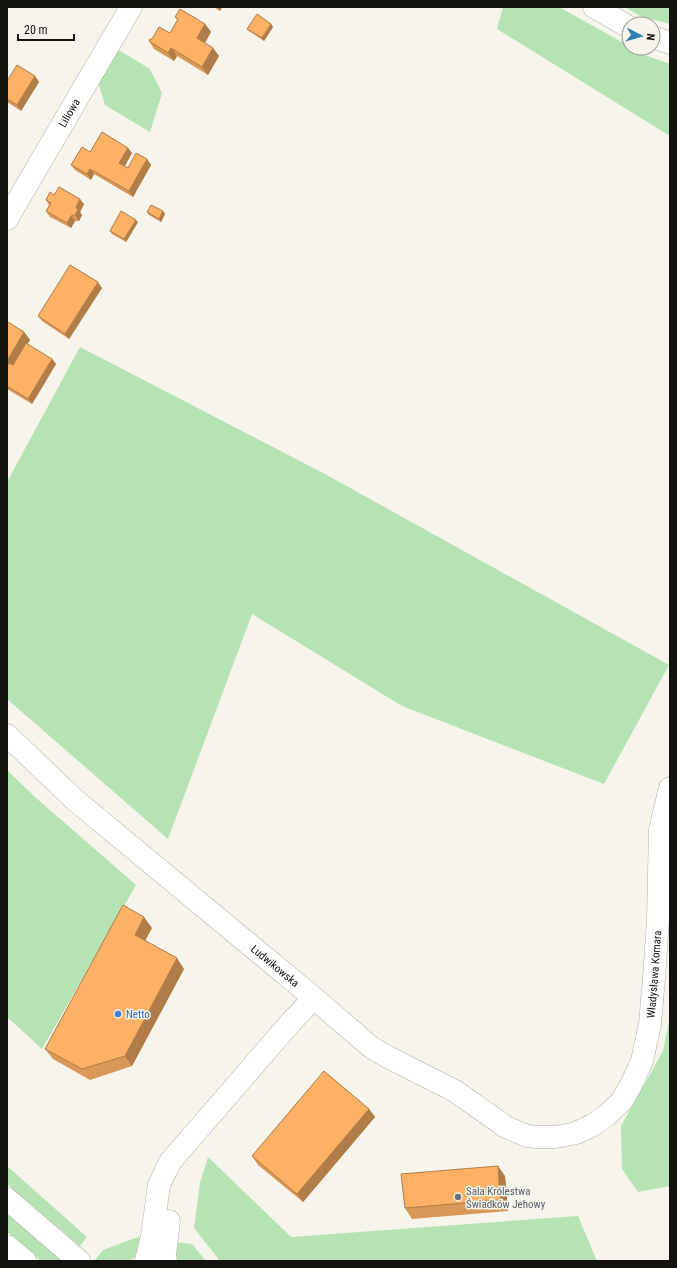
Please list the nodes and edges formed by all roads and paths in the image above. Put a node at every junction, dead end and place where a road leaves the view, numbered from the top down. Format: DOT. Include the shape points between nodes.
graph roads {
  1 [pos="132,7"];
  2 [pos="594,7"];
  3 [pos="621,22"];
  4 [pos="7,219"];
  5 [pos="7,735"];
  6 [pos="670,788"];
  7 [pos="314,998"];
  8 [pos="576,1133"];
  9 [pos="186,1144"];
  10 [pos="7,1199"];
  11 [pos="7,1246"];
  12 [pos="25,1261"];
  13 [pos="79,1261"];
  14 [pos="146,1261"];
  15 [pos="166,1261"];
  1 -- 4 [label="street, Liliowa"];
  2 -- 3 [label="street"];
  5 -- 7 [label="street, Ludwikowska" via="75,800"];
  6 -- 8 [label="street, Władysława Komara" via="660,830 654,986 650,1024 642,1061 620,1102 593,1125"];
  7 -- 8 [label="street, Ludwikowska" via="377,1051 455,1091 506,1127 527,1136 538,1137"];
  7 -- 9 [label="street"];
  9 -- 14 [label="street" via="170,1162 159,1185"];
  9 -- 15 [label="street" via="177,1168 172,1196 166,1238"];
  10 -- 13 [label="street"];
  11 -- 12 [label="street"];
}
